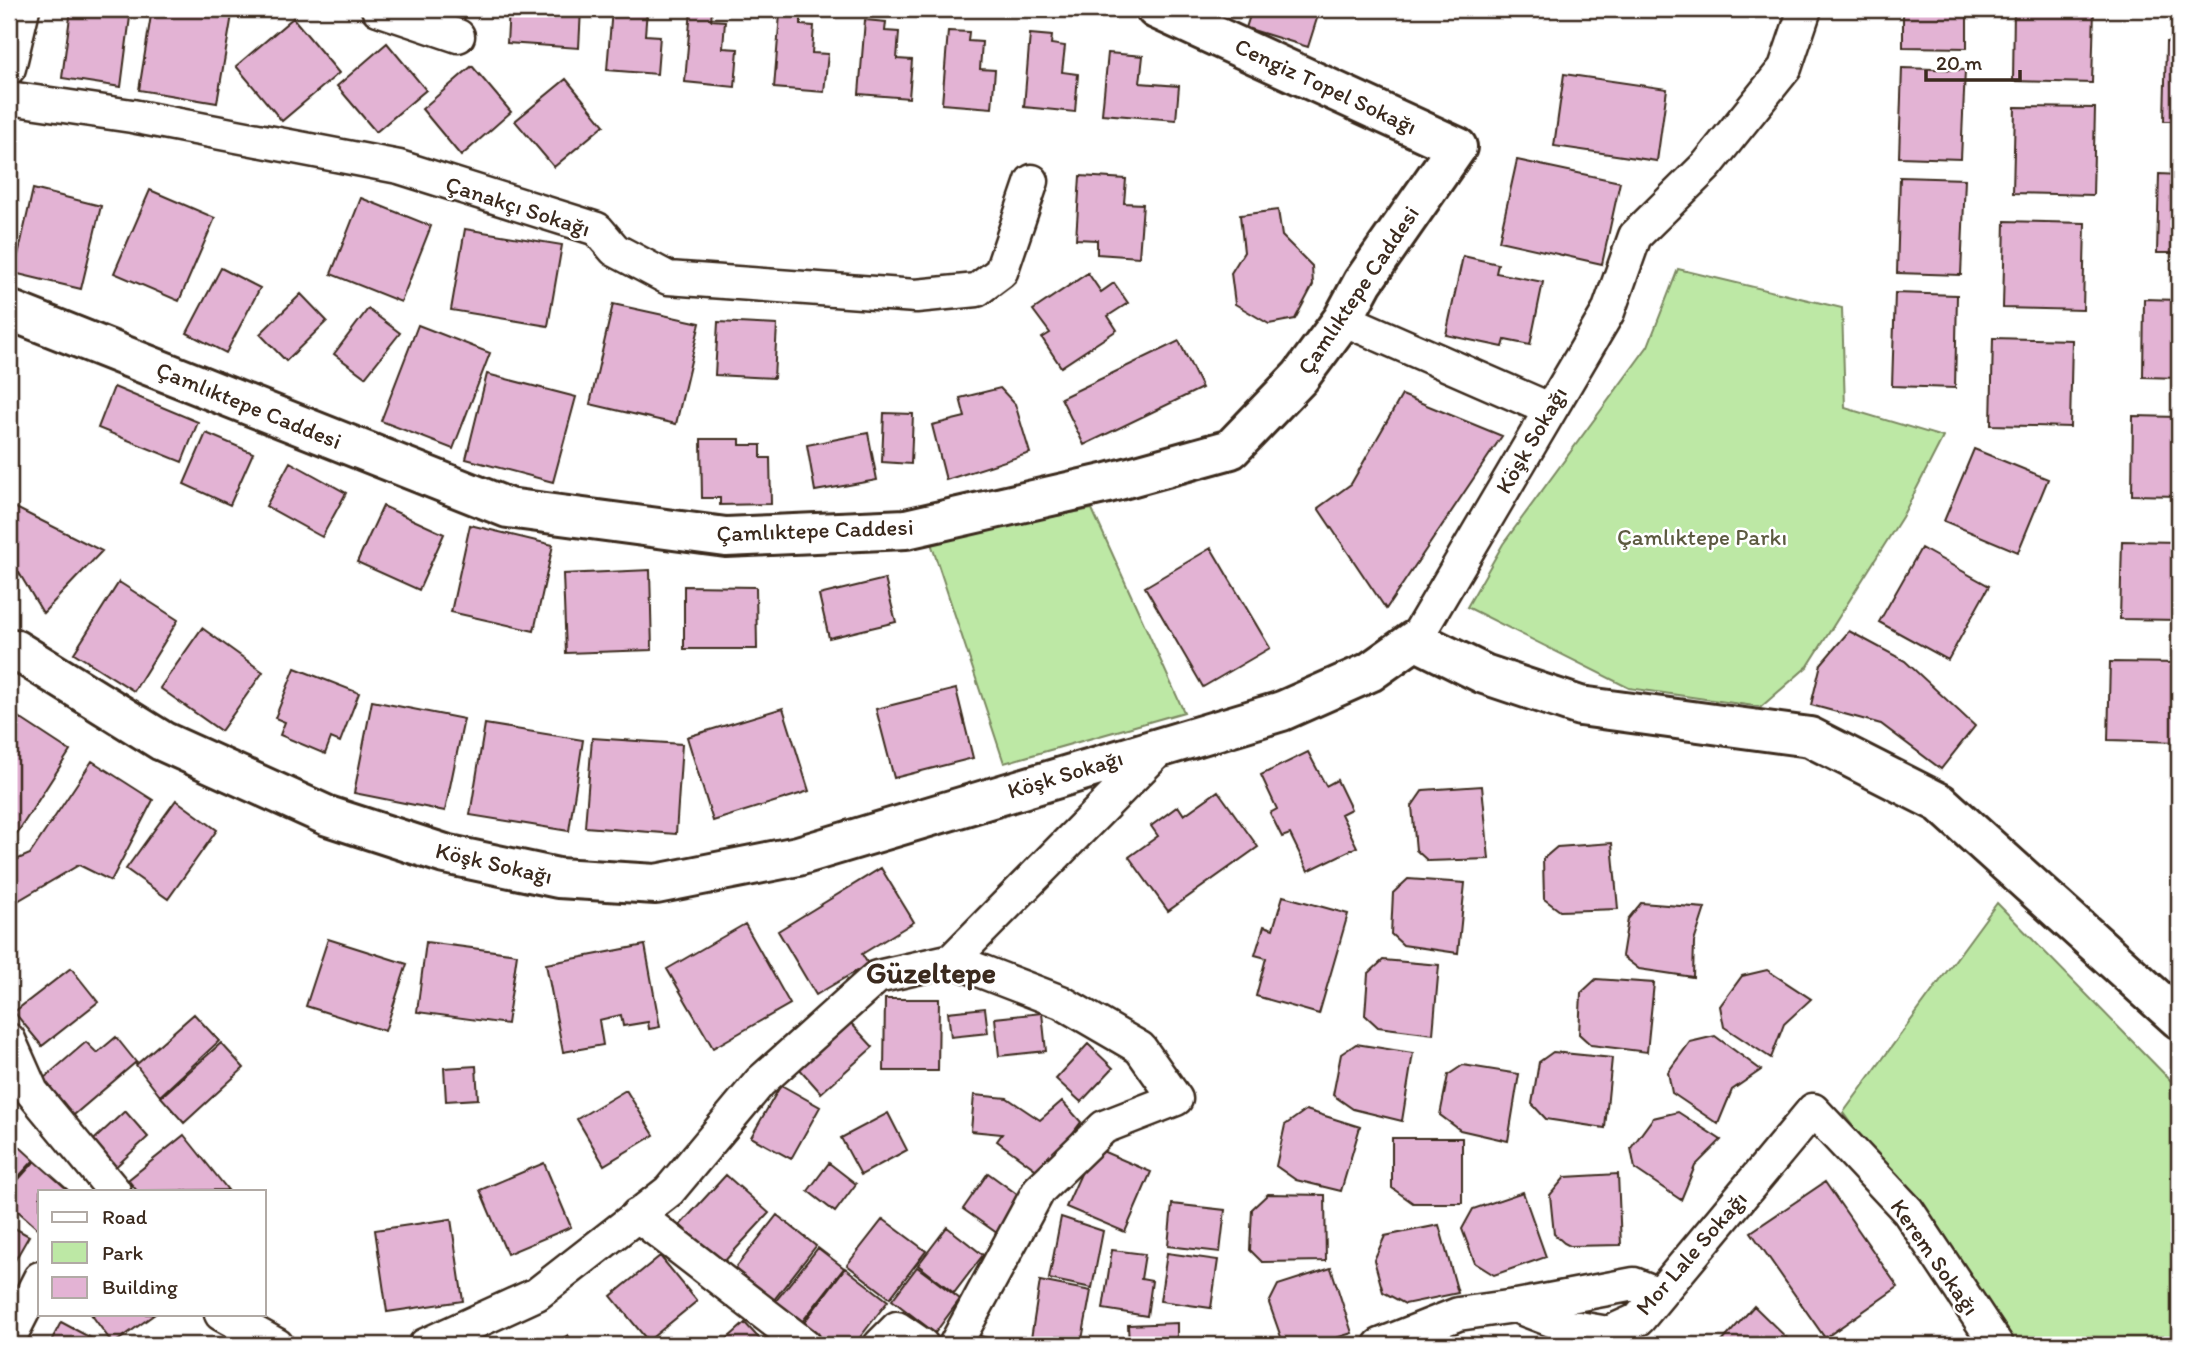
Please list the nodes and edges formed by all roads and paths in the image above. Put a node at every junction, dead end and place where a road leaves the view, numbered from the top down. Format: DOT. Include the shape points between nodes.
graph roads {
  1 [pos="23,9"];
  2 [pos="1156,9"];
  3 [pos="1805,9"];
  4 [pos="387,10"];
  5 [pos="458,36"];
  6 [pos="9,68"];
  7 [pos="9,98"];
  8 [pos="1457,147"];
  9 [pos="1032,181"];
  10 [pos="9,310"];
  11 [pos="1343,319"];
  12 [pos="1549,409"];
  13 [pos="1415,640"];
  14 [pos="10,647"];
  15 [pos="1166,743"];
  16 [pos="952,960"];
  17 [pos="2179,1019"];
  18 [pos="9,1040"];
  19 [pos="21,1092"];
  20 [pos="1812,1110"];
  21 [pos="98,1184"];
  22 [pos="637,1215"];
  23 [pos="38,1282"];
  24 [pos="1659,1294"];
  25 [pos="1515,1306"];
  26 [pos="236,1329"];
  27 [pos="9,1339"];
  28 [pos="277,1345"];
  29 [pos="425,1345"];
  30 [pos="804,1345"];
  31 [pos="880,1345"];
  32 [pos="922,1345"];
  33 [pos="955,1345"];
  34 [pos="1380,1345"];
  35 [pos="1997,1345"];
  1 -- 6 [label="street"];
  2 -- 8 [label="street, Cengiz Topel Sokağı"];
  3 -- 12 [label="street, Köşk Sokağı" via="1785,68 1707,165 1635,236 1608,312"];
  4 -- 5 [label="street"];
  7 -- 9 [label="street, Çanakçı Sokağı" via="132,116 399,167 597,229 615,250 668,278 794,289 916,296 977,290 1001,272"];
  8 -- 11 [label="street, Çamlıktepe Caddesi" via="1363,282"];
  10 -- 11 [label="street, Çamlıktepe Caddesi" via="508,508 726,537 906,529 1108,483 1231,449 1300,377"];
  11 -- 12 [label="street"];
  12 -- 13 [label="street, Köşk Sokağı"];
  13 -- 15 [label="street, Köşk Sokağı" via="1370,672 1282,711"];
  13 -- 17 [label="street" via="1484,674 1580,706 1810,737 1940,803"];
  14 -- 15 [label="street, Köşk Sokağı" via="162,741 328,816 445,854 558,878 656,884 798,856"];
  15 -- 16 [label="street"];
  16 -- 22 [label="street" via="877,977 760,1082 669,1191"];
  16 -- 33 [label="street" via="1061,1002 1140,1048 1176,1100 1104,1127 1040,1190"];
  18 -- 19 [label="street"];
  19 -- 21 [label="street"];
  20 -- 24 [label="street, Mor Lale Sokağı"];
  20 -- 35 [label="street, Kerem Sokağı" via="1908,1211"];
  22 -- 29 [label="street" via="537,1294"];
  22 -- 30 [label="street"];
  23 -- 27 [label="street"];
  24 -- 25 [label="street" via="1634,1284"];
  24 -- 25 [label="street, Mor Lale Sokağı" via="1639,1318 1608,1333 1567,1326"];
  25 -- 34 [label="street, Mor Lale Sokağı" via="1458,1314"];
  26 -- 28 [label="street"];
  31 -- 32 [label="street" via="897,1328"];
}
